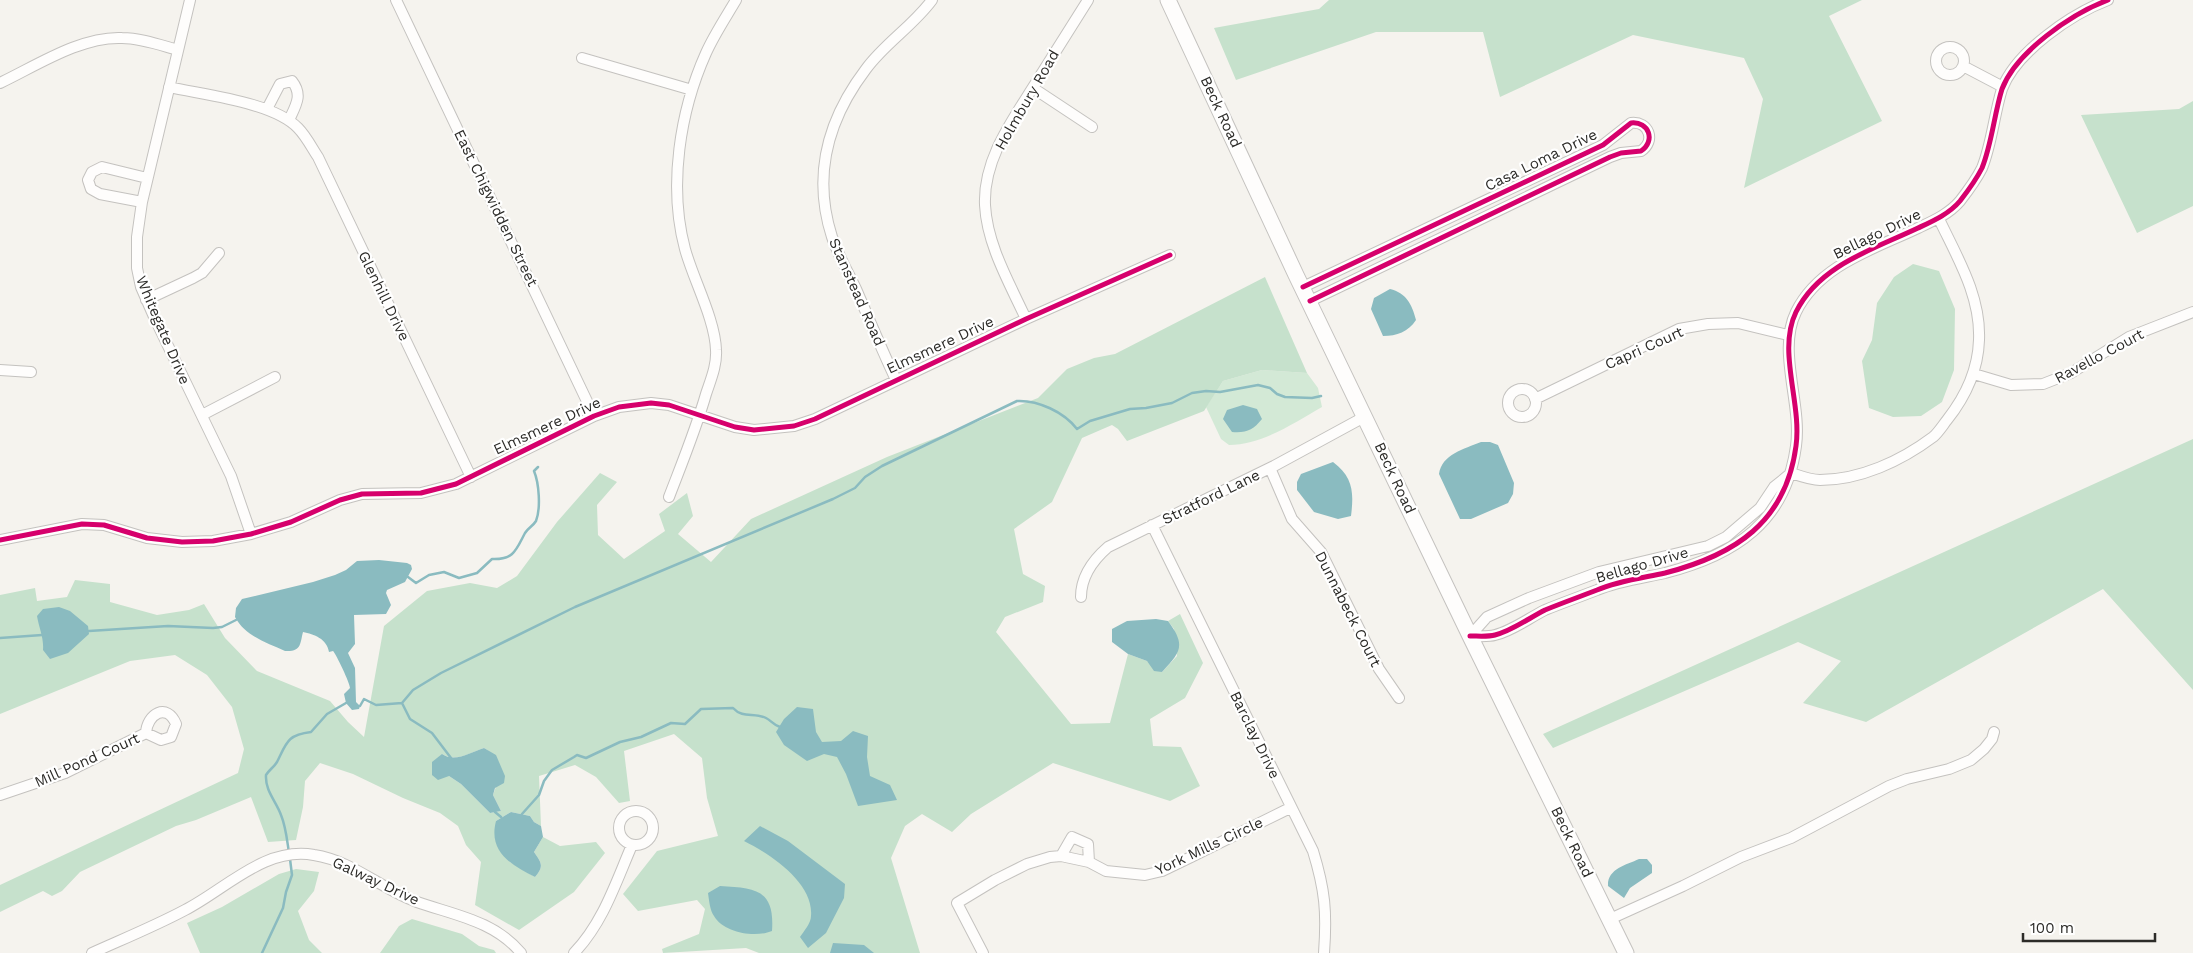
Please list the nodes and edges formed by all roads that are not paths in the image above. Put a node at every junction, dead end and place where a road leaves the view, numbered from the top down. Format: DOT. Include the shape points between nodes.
graph roads {
  1 [pos="190,0"];
  2 [pos="396,0"];
  3 [pos="736,0"];
  4 [pos="932,0"];
  5 [pos="1088,0"];
  6 [pos="1168,0"];
  7 [pos="2108,0"];
  8 [pos="178,50"];
  9 [pos="582,58"];
  10 [pos="1963,66"];
  11 [pos="0,83"];
  12 [pos="169,87"];
  13 [pos="2003,87"];
  14 [pos="1033,88"];
  15 [pos="692,90"];
  16 [pos="267,109"];
  17 [pos="290,120"];
  18 [pos="1092,127"];
  19 [pos="147,178"];
  20 [pos="142,202"];
  21 [pos="1939,218"];
  22 [pos="219,253"];
  23 [pos="1170,255"];
  24 [pos="1307,294"];
  25 [pos="146,300"];
  26 [pos="2193,312"];
  27 [pos="1026,319"];
  28 [pos="1788,336"];
  29 [pos="0,370"];
  30 [pos="31,372"];
  31 [pos="1974,374"];
  32 [pos="274,377"];
  33 [pos="896,380"];
  34 [pos="1536,399"];
  35 [pos="202,415"];
  36 [pos="700,415"];
  37 [pos="594,416"];
  38 [pos="1366,416"];
  39 [pos="1270,468"];
  40 [pos="1791,474"];
  41 [pos="471,477"];
  42 [pos="669,497"];
  43 [pos="1152,525"];
  44 [pos="251,534"];
  45 [pos="0,540"];
  46 [pos="1081,597"];
  47 [pos="1470,636"];
  48 [pos="1399,698"];
  49 [pos="1994,732"];
  50 [pos="146,733"];
  51 [pos="0,795"];
  52 [pos="1290,808"];
  53 [pos="632,844"];
  54 [pos="1061,856"];
  55 [pos="1089,862"];
  56 [pos="1610,919"];
  57 [pos="92,953"];
  58 [pos="521,953"];
  59 [pos="574,953"];
  60 [pos="983,953"];
  61 [pos="1324,953"];
  62 [pos="1626,953"];
  1 -- 8 [label="street, Whitegate Drive"];
  2 -- 37 [label="street, East Chigwidden Street"];
  3 -- 15 [label="street" via="706,52"];
  4 -- 33 [label="street, Stanstead Road" via="867,67 842,103 828,139 823,177 832,236"];
  5 -- 14 [label="street, Holmbury Road"];
  6 -- 24 [label="main road, Beck Road"];
  7 -- 13 [label="street, Bellago Drive" via="2039,42 2019,60"];
  8 -- 11 [label="street" via="146,41 101,39 81,44"];
  8 -- 12 [label="street, Whitegate Drive"];
  9 -- 15 [label="street"];
  10 -- 13 [label="street"];
  12 -- 16 [label="street, Glenhill Drive"];
  12 -- 19 [label="street, Whitegate Drive"];
  13 -- 21 [label="street, Bellago Drive" via="1982,168 1959,202"];
  14 -- 18 [label="street"];
  14 -- 27 [label="street, Holmbury Road" via="997,148 988,175 985,205 992,242"];
  15 -- 36 [label="street" via="680,142 678,200 683,242 716,350 715,365"];
  16 -- 17 [label="street, Glenhill Drive"];
  16 -- 17 [label="street" via="280,84 292,81 298,89 298,99"];
  17 -- 41 [label="street, Glenhill Drive" via="318,157"];
  19 -- 20 [label="street, Whitegate Drive"];
  19 -- 20 [label="street" via="102,167 92,172 88,180 91,189 100,194"];
  20 -- 25 [label="street, Whitegate Drive" via="137,268"];
  21 -- 28 [label="street, Bellago Drive" via="1829,272 1806,294"];
  21 -- 31 [label="street" via="1976,306 1979,340"];
  22 -- 25 [label="street" via="202,273"];
  23 -- 27 [label="street, Elmsmere Drive"];
  24 -- 24 [label="street, Casa Loma Drive" via="1610,157 1641,152 1650,140 1648,130 1636,122 1626,125 1604,145"];
  24 -- 38 [label="main road, Beck Road"];
  25 -- 35 [label="street, Whitegate Drive"];
  26 -- 31 [label="street, Ravello Court" via="2129,337 2071,373 2043,384 2011,385"];
  27 -- 33 [label="street, Elmsmere Drive"];
  28 -- 34 [label="street, Capri Court" via="1738,323 1708,324 1679,330"];
  28 -- 40 [label="street, Bellago Drive" via="1798,419"];
  29 -- 30 [label="street"];
  31 -- 40 [label="street" via="1962,401 1936,434 1890,462 1847,477 1819,480"];
  32 -- 35 [label="street"];
  33 -- 36 [label="street, Elmsmere Drive" via="794,426 754,430"];
  35 -- 44 [label="street, Whitegate Drive" via="231,476"];
  36 -- 37 [label="street, Elmsmere Drive" via="651,403 619,407"];
  36 -- 42 [label="street"];
  37 -- 41 [label="street, Elmsmere Drive"];
  38 -- 39 [label="street, Stratford Lane"];
  38 -- 47 [label="main road, Beck Road"];
  39 -- 43 [label="street, Stratford Lane"];
  39 -- 48 [label="street, Dunnabeck Court" via="1292,519 1321,552 1379,669"];
  40 -- 47 [label="street, Bellago Drive" via="1774,488 1760,508 1726,537 1708,546 1599,572 1529,598 1486,617"];
  40 -- 47 [label="street, Bellago Drive" via="1785,492 1770,515 1734,547 1669,572 1604,587 1546,610 1496,635"];
  41 -- 44 [label="street, Elmsmere Drive" via="439,490 421,493 379,492 350,497 291,522"];
  43 -- 46 [label="street, Stratford Lane" via="1108,546 1096,557 1081,586"];
  43 -- 52 [label="street, Barclay Drive"];
  44 -- 45 [label="street, Elmsmere Drive" via="213,541 182,542 147,538 104,525 82,524"];
  47 -- 56 [label="main road, Beck Road"];
  49 -- 56 [label="street" via="1984,750 1971,760 1888,786 1791,838 1741,857"];
  50 -- 51 [label="street, Mill Pond Court" via="65,773"];
  52 -- 55 [label="street, York Mills Circle" via="1162,871 1145,875 1106,871"];
  52 -- 61 [label="street, Barclay Drive" via="1313,851 1321,876 1326,908"];
  53 -- 59 [label="street" via="604,909 590,934"];
  54 -- 55 [label="street, York Mills Circle"];
  54 -- 55 [label="street" via="1072,837 1088,844"];
  54 -- 60 [label="street, York Mills Circle" via="1050,856 1028,864 957,902"];
  56 -- 62 [label="main road, Beck Road"];
  57 -- 58 [label="street, Galway Drive" via="199,903 266,860 301,853 345,864 416,902 496,930"];
}
